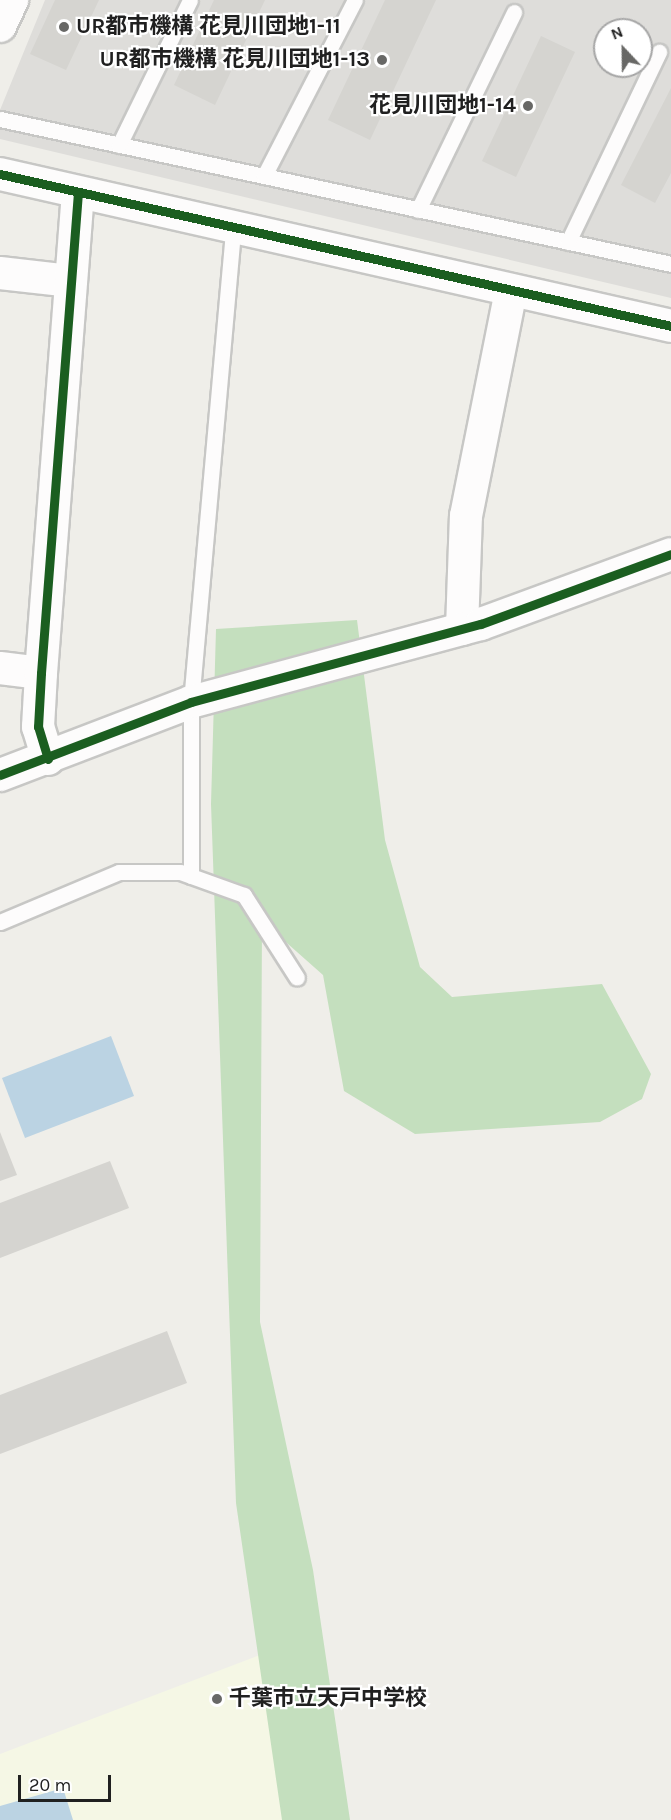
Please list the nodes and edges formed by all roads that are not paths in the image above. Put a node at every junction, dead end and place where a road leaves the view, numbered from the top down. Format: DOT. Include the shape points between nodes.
graph roads {
  1 [pos="12,0"];
  2 [pos="190,0"];
  3 [pos="355,0"];
  4 [pos="514,12"];
  5 [pos="0,26"];
  6 [pos="659,52"];
  7 [pos="0,119"];
  8 [pos="119,145"];
  9 [pos="0,174"];
  10 [pos="264,176"];
  11 [pos="78,194"];
  12 [pos="418,210"];
  13 [pos="233,227"];
  14 [pos="568,242"];
  15 [pos="671,264"];
  16 [pos="0,273"];
  17 [pos="70,281"];
  18 [pos="511,290"];
  19 [pos="671,326"];
  20 [pos="671,554"];
  21 [pos="462,629"];
  22 [pos="0,668"];
  23 [pos="41,673"];
  24 [pos="191,702"];
  25 [pos="48,759"];
  26 [pos="0,776"];
  27 [pos="191,876"];
  28 [pos="0,922"];
  29 [pos="297,978"];
  1 -- 5 [label="street"];
  2 -- 8 [label="lane"];
  3 -- 10 [label="lane"];
  4 -- 12 [label="lane"];
  6 -- 14 [label="lane"];
  7 -- 8 [label="lane"];
  8 -- 10 [label="lane"];
  9 -- 11 [label="street"];
  10 -- 12 [label="lane"];
  11 -- 13 [label="street"];
  11 -- 17 [label="street"];
  12 -- 14 [label="lane"];
  13 -- 18 [label="street"];
  13 -- 24 [label="lane"];
  14 -- 15 [label="lane"];
  16 -- 17 [label="street"];
  17 -- 23 [label="street"];
  18 -- 19 [label="street"];
  18 -- 21 [label="street" via="466,516"];
  20 -- 21 [label="street"];
  21 -- 24 [label="street"];
  22 -- 23 [label="street"];
  23 -- 25 [label="street" via="38,727"];
  24 -- 25 [label="street"];
  24 -- 27 [label="lane"];
  25 -- 26 [label="street"];
  27 -- 28 [label="lane" via="180,872 119,872"];
  27 -- 29 [label="lane" via="244,895"];
}
